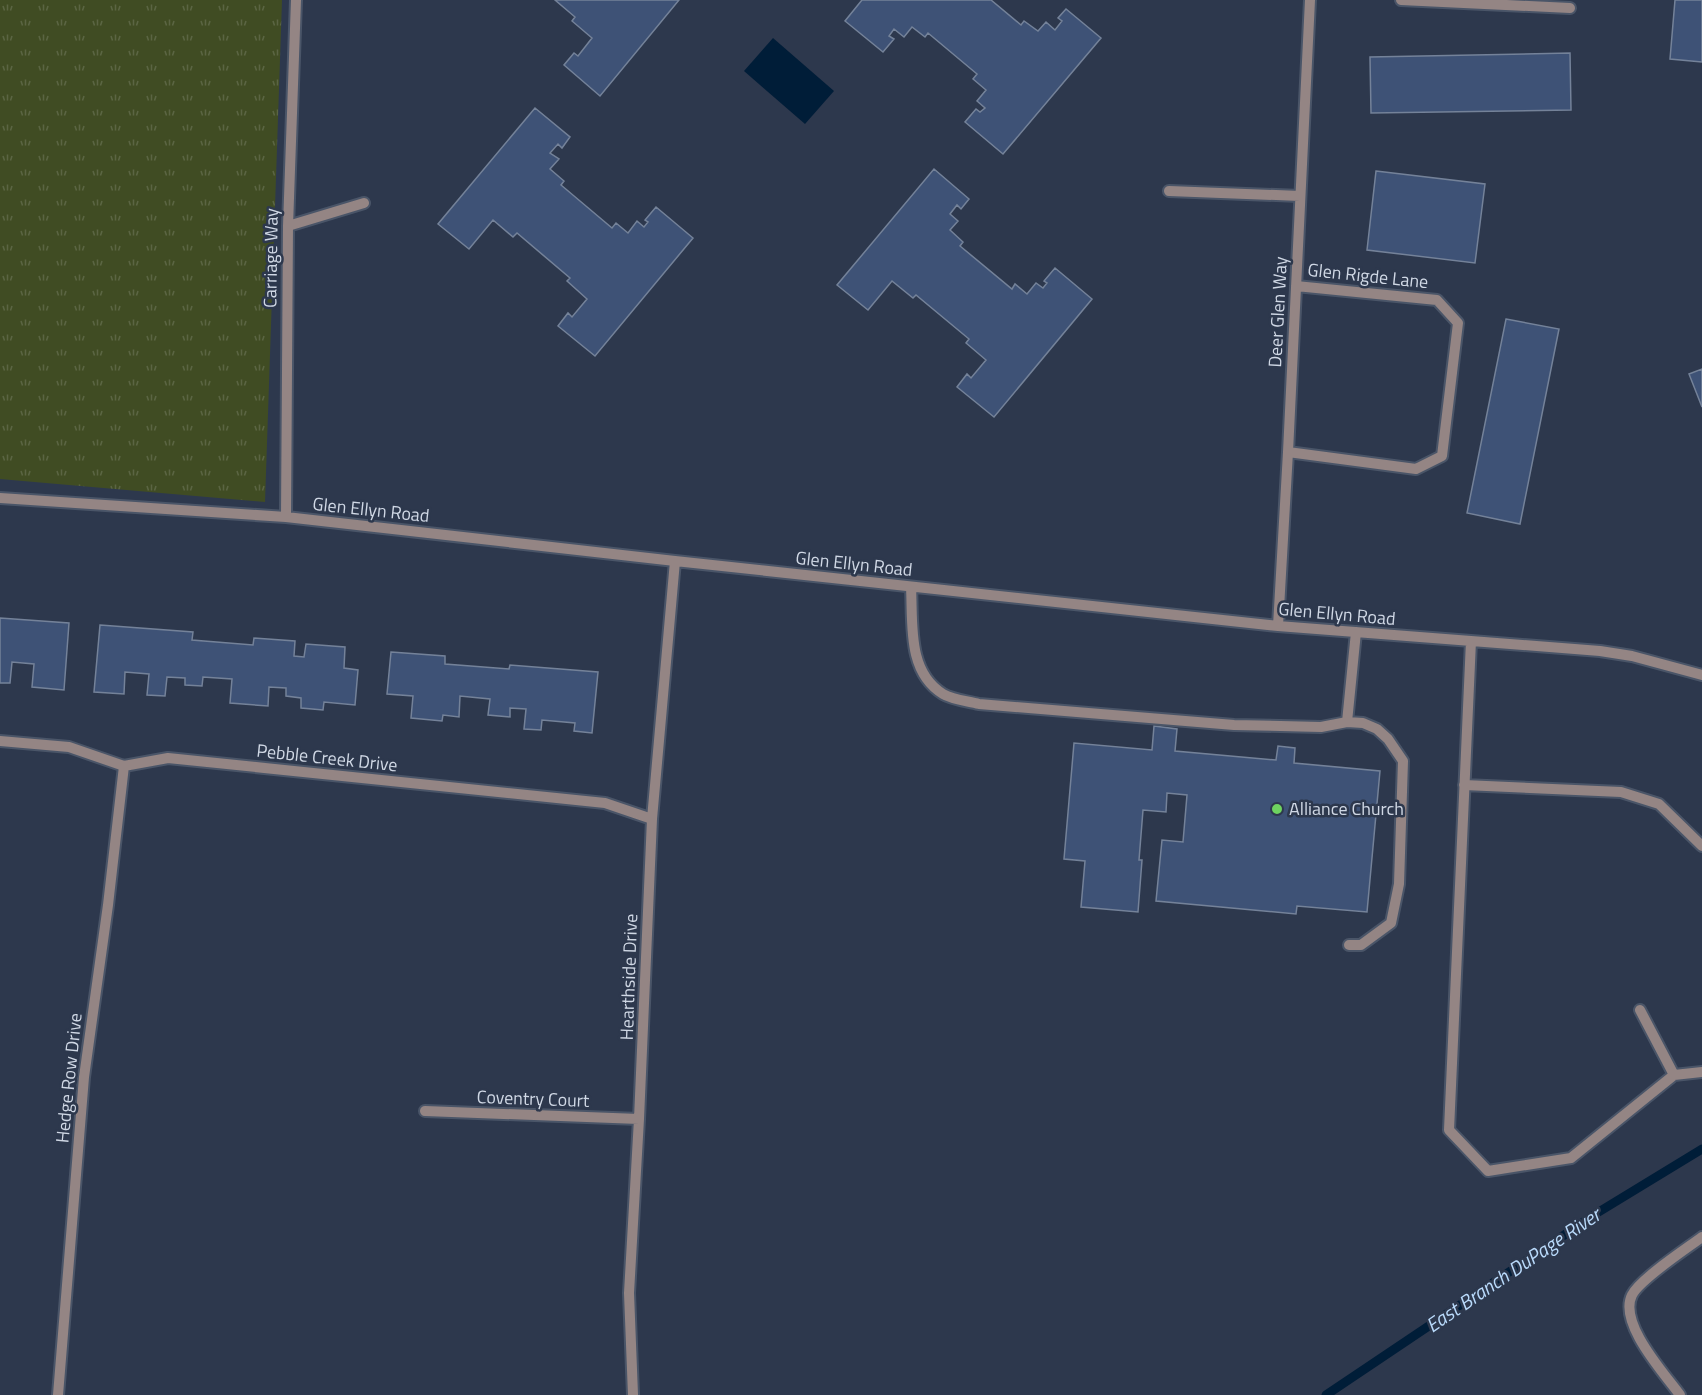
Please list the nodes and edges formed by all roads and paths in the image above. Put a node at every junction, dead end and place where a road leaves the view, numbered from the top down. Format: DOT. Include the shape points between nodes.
graph roads {
  1 [pos="297,0"];
  2 [pos="1310,0"];
  3 [pos="1401,0"];
  4 [pos="1570,8"];
  5 [pos="1168,190"];
  6 [pos="1300,196"];
  7 [pos="364,203"];
  8 [pos="288,226"];
  9 [pos="1296,285"];
  10 [pos="1288,452"];
  11 [pos="0,498"];
  12 [pos="286,517"];
  13 [pos="675,561"];
  14 [pos="910,587"];
  15 [pos="1278,626"];
  16 [pos="1356,632"];
  17 [pos="1471,641"];
  18 [pos="1702,675"];
  19 [pos="1347,722"];
  20 [pos="0,741"];
  21 [pos="124,766"];
  22 [pos="1464,785"];
  23 [pos="652,819"];
  24 [pos="1702,846"];
  25 [pos="1349,945"];
  26 [pos="1640,1010"];
  27 [pos="1702,1072"];
  28 [pos="1674,1075"];
  29 [pos="426,1111"];
  30 [pos="639,1119"];
  31 [pos="1702,1237"];
  32 [pos="58,1395"];
  33 [pos="633,1395"];
  34 [pos="1680,1395"];
  1 -- 8 [label="street, Carriage Way"];
  2 -- 6 [label="street, Deer Glen Way"];
  3 -- 4 [label="street"];
  5 -- 6 [label="street"];
  6 -- 9 [label="street, Deer Glen Way"];
  7 -- 8 [label="street"];
  8 -- 12 [label="street, Carriage Way"];
  9 -- 10 [label="street, Deer Glen Way"];
  9 -- 10 [label="street, Glen Rigde Lane" via="1437,300 1458,323 1442,456 1416,470"];
  10 -- 15 [label="street, Deer Glen Way"];
  11 -- 12 [label="street, Glen Ellyn Road"];
  12 -- 13 [label="street, Glen Ellyn Road"];
  13 -- 14 [label="street, Glen Ellyn Road"];
  13 -- 23 [label="street, Hearthside Drive"];
  14 -- 15 [label="street, Glen Ellyn Road"];
  14 -- 19 [label="street" via="914,654 925,678 944,695 979,704 1234,725 1322,727"];
  15 -- 16 [label="street, Glen Ellyn Road"];
  16 -- 17 [label="street, Glen Ellyn Road"];
  16 -- 19 [label="street"];
  17 -- 18 [label="street, Glen Ellyn Road" via="1600,651"];
  17 -- 22 [label="street"];
  19 -- 25 [label="street" via="1377,729 1402,761 1399,884 1391,922 1361,945"];
  20 -- 21 [label="street, Pebble Creek Drive" via="69,747"];
  21 -- 23 [label="street, Pebble Creek Drive" via="168,758 605,803"];
  21 -- 32 [label="street, Hedge Row Drive" via="84,1077"];
  22 -- 24 [label="street" via="1621,792 1659,804"];
  22 -- 28 [label="street" via="1449,1130 1488,1171 1571,1158"];
  23 -- 30 [label="street, Hearthside Drive"];
  26 -- 28 [label="street"];
  27 -- 28 [label="street"];
  29 -- 30 [label="street, Coventry Court"];
  30 -- 33 [label="street, Hearthside Drive" via="629,1293"];
  31 -- 34 [label="street" via="1644,1281 1631,1296 1629,1315 1636,1335"];
}
